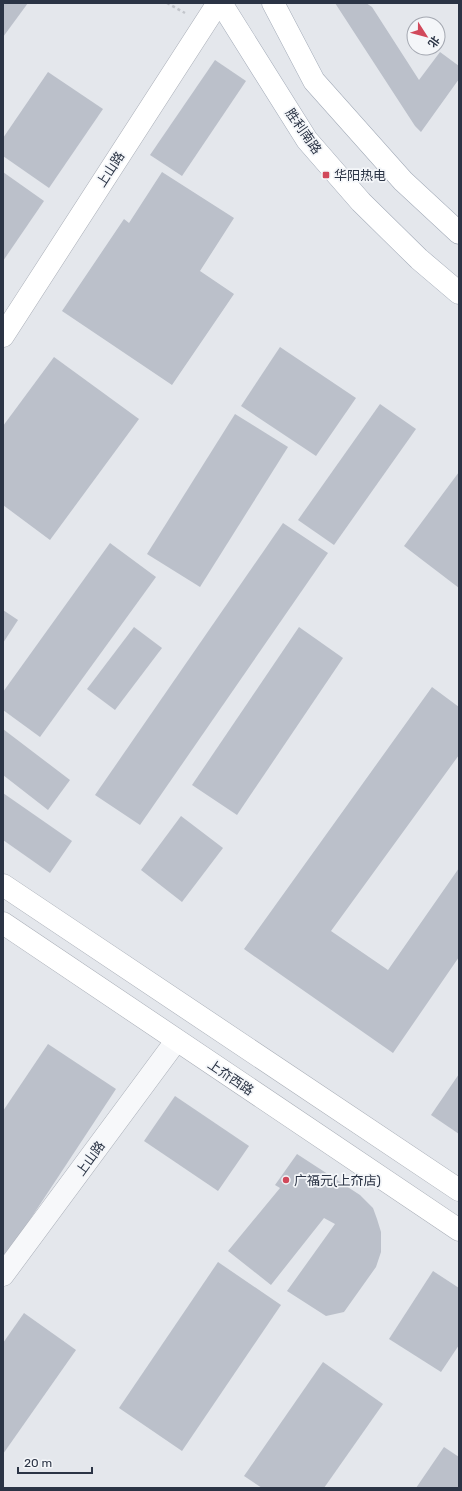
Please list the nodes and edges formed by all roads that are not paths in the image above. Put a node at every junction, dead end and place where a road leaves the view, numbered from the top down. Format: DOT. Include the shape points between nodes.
graph roads {
  1 [pos="219,3"];
  2 [pos="273,3"];
  3 [pos="459,233"];
  4 [pos="459,293"];
  5 [pos="3,336"];
  6 [pos="3,885"];
  7 [pos="3,923"];
  8 [pos="176,1041"];
  9 [pos="459,1190"];
  10 [pos="459,1230"];
  11 [pos="3,1275"];
  1 -- 4 [label="street, 胜利南路" via="307,140 361,202 419,259"];
  1 -- 5 [label="street, 上山路"];
  2 -- 3 [label="street" via="314,81 403,181"];
  6 -- 9 [label="street"];
  7 -- 8 [label="street, 上夼西路"];
  8 -- 10 [label="street, 上夼西路"];
  8 -- 11 [label="street, 上山路"];
}
